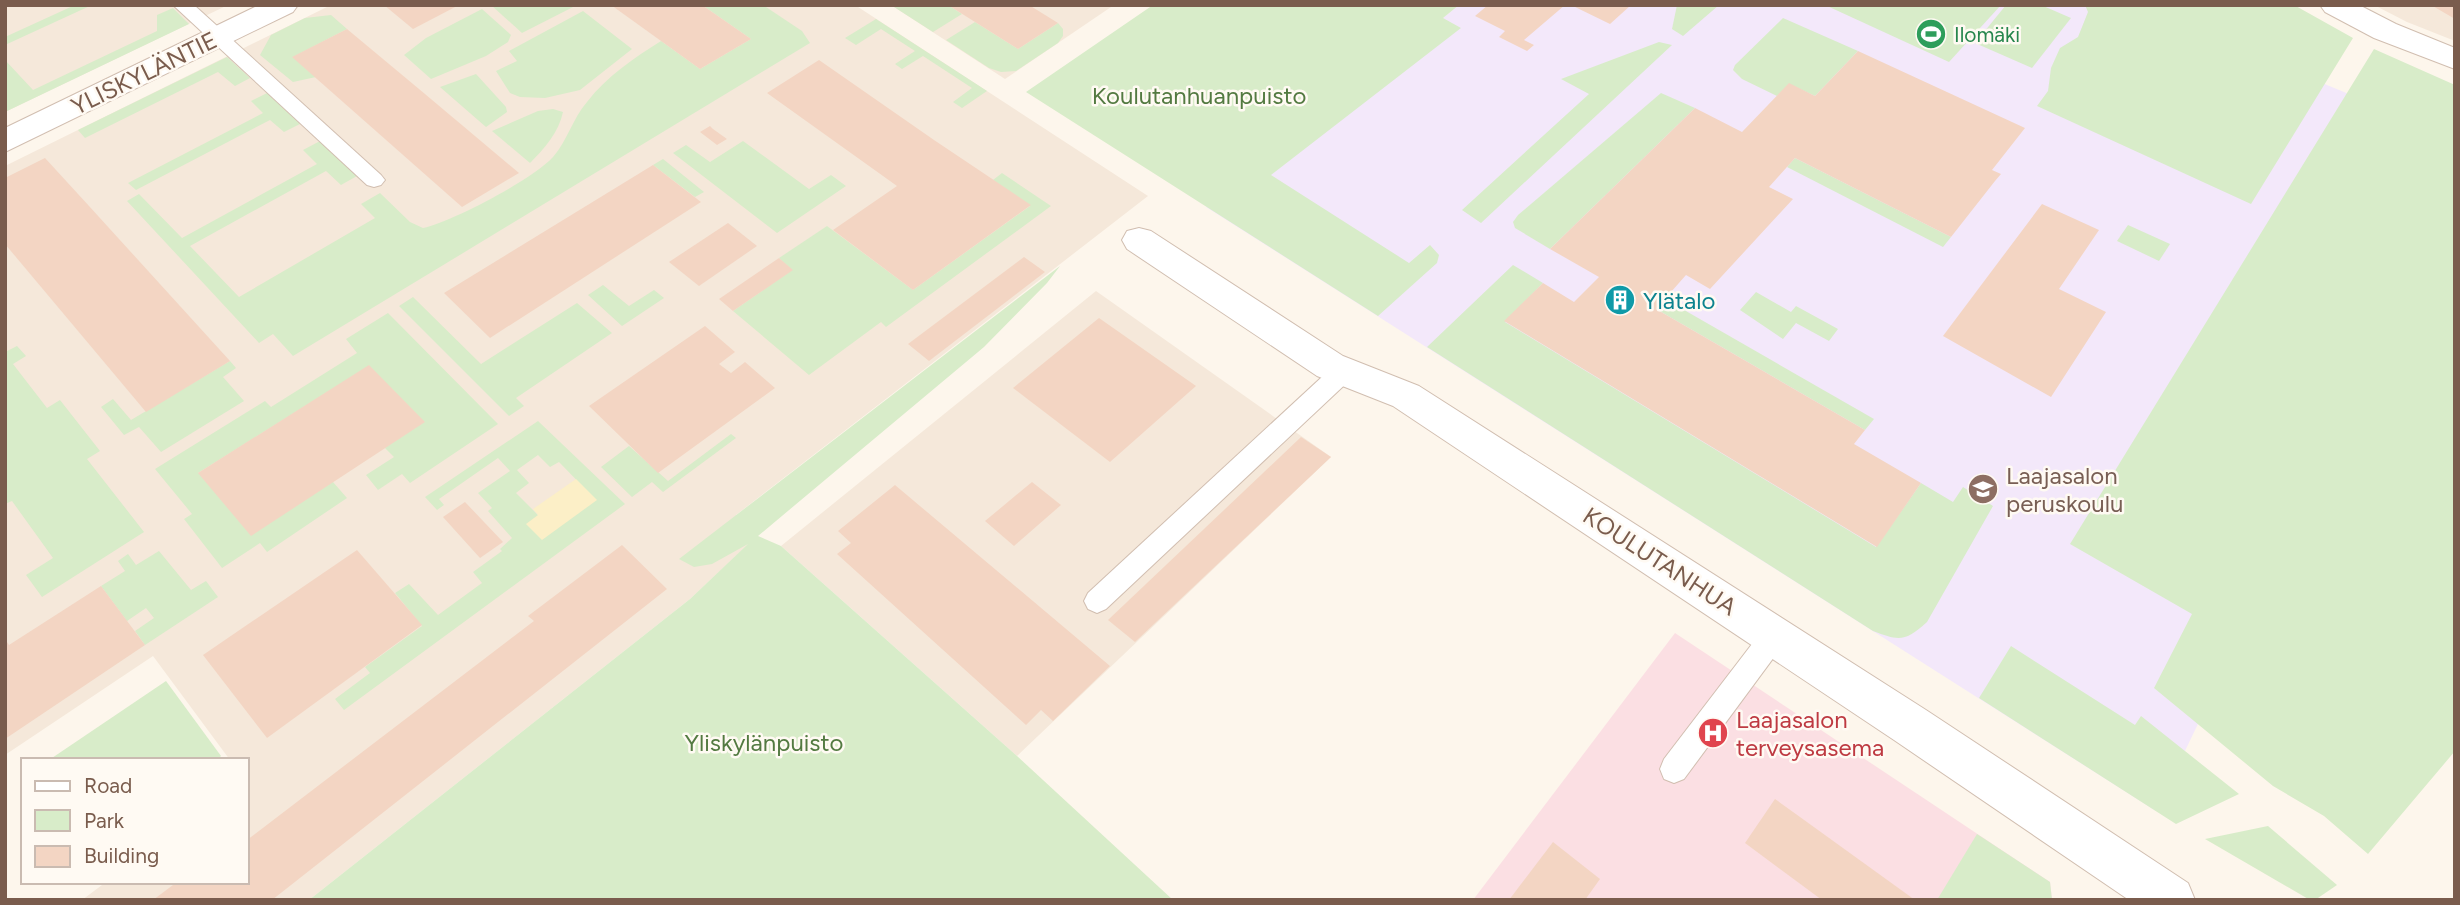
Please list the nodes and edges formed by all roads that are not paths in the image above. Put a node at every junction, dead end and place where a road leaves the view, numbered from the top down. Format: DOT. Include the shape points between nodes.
graph roads {
  1 [pos="183,5"];
  2 [pos="282,5"];
  3 [pos="2335,5"];
  4 [pos="216,38"];
  5 [pos="2455,59"];
  6 [pos="5,141"];
  7 [pos="374,180"];
  8 [pos="1139,240"];
  9 [pos="1344,371"];
  10 [pos="1097,601"];
  11 [pos="1774,636"];
  12 [pos="1674,769"];
  13 [pos="2171,900"];
  1 -- 4 [label="lane"];
  2 -- 4 [label="street, YLISKYLÄNTIE"];
  3 -- 5 [label="street"];
  4 -- 6 [label="street, YLISKYLÄNTIE"];
  4 -- 7 [label="lane"];
  8 -- 9 [label="street, KOULUTANHUA"];
  9 -- 10 [label="lane"];
  9 -- 11 [label="street, KOULUTANHUA" via="1406,396"];
  11 -- 12 [label="lane"];
  11 -- 13 [label="street, KOULUTANHUA"];
}
